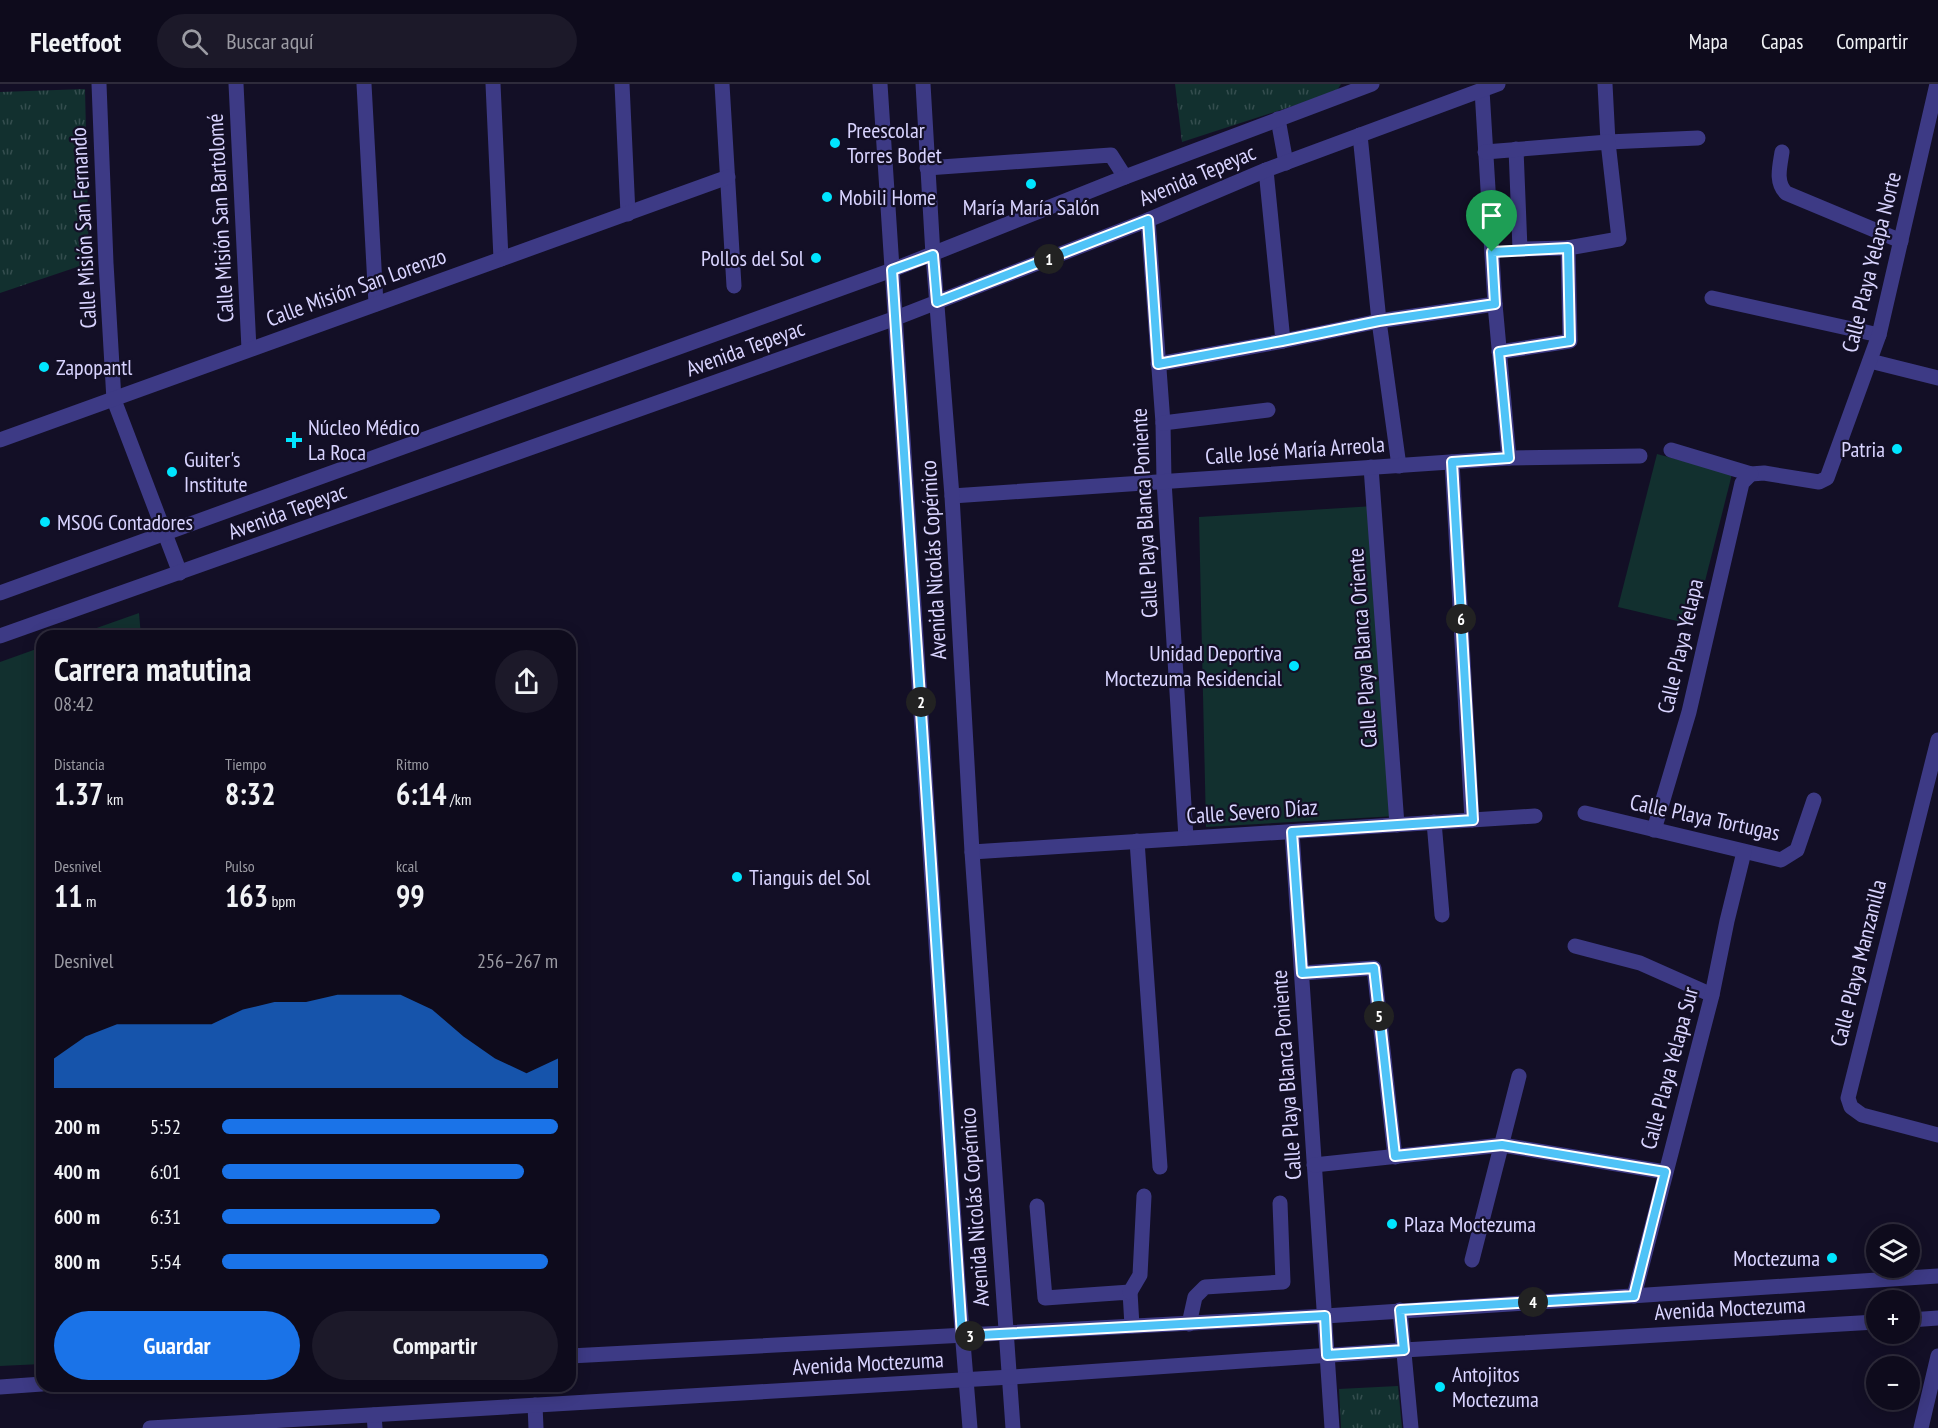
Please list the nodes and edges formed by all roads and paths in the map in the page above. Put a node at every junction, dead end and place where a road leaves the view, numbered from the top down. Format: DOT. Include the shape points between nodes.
graph roads {
  1 [pos="99,84"];
  2 [pos="236,84"];
  3 [pos="364,84"];
  4 [pos="492,84"];
  5 [pos="622,84"];
  6 [pos="722,84"];
  7 [pos="880,84"];
  8 [pos="922,84"];
  9 [pos="1371,84"];
  10 [pos="1498,84"];
  11 [pos="1605,84"];
  12 [pos="1937,84"];
  13 [pos="1482,90"];
  14 [pos="1278,119"];
  15 [pos="1360,135"];
  16 [pos="1698,138"];
  17 [pos="1608,142"];
  18 [pos="1516,149"];
  19 [pos="1485,152"];
  20 [pos="1782,152"];
  21 [pos="1286,163"];
  22 [pos="927,168"];
  23 [pos="1266,170"];
  24 [pos="728,177"];
  25 [pos="1125,177"];
  26 [pos="628,214"];
  27 [pos="1148,220"];
  28 [pos="1901,241"];
  29 [pos="1568,248"];
  30 [pos="1520,249"];
  31 [pos="1492,252"];
  32 [pos="933,255"];
  33 [pos="501,259"];
  34 [pos="892,270"];
  35 [pos="734,286"];
  36 [pos="1712,298"];
  37 [pos="937,302"];
  38 [pos="376,304"];
  39 [pos="1495,304"];
  40 [pos="896,318"];
  41 [pos="1379,321"];
  42 [pos="1879,335"];
  43 [pos="1282,341"];
  44 [pos="249,349"];
  45 [pos="1499,352"];
  46 [pos="1870,361"];
  47 [pos="1158,364"];
  48 [pos="1938,378"];
  49 [pos="114,400"];
  50 [pos="1268,410"];
  51 [pos="1163,423"];
  52 [pos="0,440"];
  53 [pos="1671,450"];
  54 [pos="1640,456"];
  55 [pos="1509,458"];
  56 [pos="1452,462"];
  57 [pos="1399,465"];
  58 [pos="1371,467"];
  59 [pos="1750,474"];
  60 [pos="1164,481"];
  61 [pos="952,495"];
  62 [pos="166,533"];
  63 [pos="180,573"];
  64 [pos="0,593"];
  65 [pos="0,636"];
  66 [pos="1938,740"];
  67 [pos="1814,800"];
  68 [pos="1585,813"];
  69 [pos="1535,816"];
  70 [pos="1473,820"];
  71 [pos="1434,822"];
  72 [pos="1397,825"];
  73 [pos="1654,830"];
  74 [pos="1292,832"];
  75 [pos="1186,838"];
  76 [pos="1137,841"];
  77 [pos="972,852"];
  78 [pos="1744,852"];
  79 [pos="1442,915"];
  80 [pos="1575,946"];
  81 [pos="1302,973"];
  82 [pos="1712,995"];
  83 [pos="1519,1076"];
  84 [pos="1938,1135"];
  85 [pos="1502,1145"];
  86 [pos="1395,1156"];
  87 [pos="1314,1165"];
  88 [pos="1160,1167"];
  89 [pos="1665,1172"];
  90 [pos="1144,1196"];
  91 [pos="1280,1203"];
  92 [pos="1037,1206"];
  93 [pos="1472,1260"];
  94 [pos="1938,1276"];
  95 [pos="1130,1292"];
  96 [pos="1634,1296"];
  97 [pos="1400,1310"];
  98 [pos="1325,1316"];
  99 [pos="1938,1318"];
  100 [pos="1920,1319"];
  101 [pos="1866,1323"];
  102 [pos="1189,1324"];
  103 [pos="1132,1326"];
  104 [pos="1006,1334"];
  105 [pos="962,1336"];
  106 [pos="1404,1350"];
  107 [pos="1327,1355"];
  108 [pos="576,1356"];
  109 [pos="1938,1356"];
  110 [pos="1011,1377"];
  111 [pos="967,1380"];
  112 [pos="36,1384"];
  113 [pos="0,1387"];
  114 [pos="535,1405"];
  115 [pos="375,1421"];
  116 [pos="205,1426"];
  117 [pos="150,1428"];
  118 [pos="536,1428"];
  119 [pos="970,1428"];
  120 [pos="1014,1428"];
  121 [pos="1332,1428"];
  122 [pos="1411,1428"];
  123 [pos="1921,1428"];
  1 -- 49 [label="street, Calle Misión San Fernando"];
  2 -- 44 [label="street, Calle Misión San Bartolomé"];
  3 -- 38 [label="street"];
  4 -- 33 [label="street"];
  5 -- 26 [label="street"];
  6 -- 24 [label="street"];
  7 -- 34 [label="street, Avenida Nicolás Copérnico"];
  8 -- 22 [label="street, Avenida Nicolás Copérnico"];
  9 -- 14 [label="street, Avenida Tepeyac"];
  10 -- 13 [label="street, Avenida Tepeyac"];
  11 -- 17 [label="street"];
  12 -- 28 [label="street, Calle Playa Yelapa Norte"];
  13 -- 15 [label="street, Avenida Tepeyac"];
  13 -- 19 [label="street"];
  14 -- 21 [label="street"];
  14 -- 25 [label="street, Avenida Tepeyac"];
  15 -- 21 [label="street, Avenida Tepeyac"];
  15 -- 41 [label="street"];
  16 -- 17 [label="street"];
  17 -- 18 [label="street"];
  17 -- 29 [label="street" via="1620,239"];
  18 -- 19 [label="street"];
  18 -- 30 [label="street"];
  19 -- 31 [label="street"];
  20 -- 28 [label="street" via="1779,180 1786,193"];
  21 -- 23 [label="street, Avenida Tepeyac"];
  22 -- 25 [label="street" via="1111,155"];
  22 -- 32 [label="street, Avenida Nicolás Copérnico"];
  23 -- 27 [label="street, Avenida Tepeyac"];
  23 -- 43 [label="street"];
  24 -- 26 [label="street, Calle Misión San Lorenzo"];
  24 -- 35 [label="street"];
  25 -- 32 [label="street, Avenida Tepeyac"];
  26 -- 33 [label="street, Calle Misión San Lorenzo"];
  27 -- 37 [label="street, Avenida Tepeyac"];
  27 -- 47 [label="street, Calle Playa Blanca Poniente"];
  28 -- 42 [label="street, Calle Playa Yelapa Norte"];
  29 -- 30 [label="street"];
  29 -- 45 [label="street" via="1570,341"];
  30 -- 31 [label="street"];
  31 -- 39 [label="street"];
  32 -- 34 [label="street, Avenida Tepeyac"];
  32 -- 37 [label="street, Avenida Nicolás Copérnico"];
  33 -- 38 [label="street, Calle Misión San Lorenzo"];
  34 -- 40 [label="street, Avenida Nicolás Copérnico"];
  34 -- 62 [label="street, Avenida Tepeyac"];
  36 -- 42 [label="street"];
  37 -- 40 [label="street, Avenida Tepeyac"];
  37 -- 61 [label="street, Avenida Nicolás Copérnico"];
  38 -- 44 [label="street, Calle Misión San Lorenzo"];
  39 -- 41 [label="street"];
  39 -- 45 [label="street"];
  40 -- 63 [label="street, Avenida Tepeyac"];
  40 -- 105 [label="street, Avenida Nicolás Copérnico"];
  41 -- 43 [label="street"];
  41 -- 57 [label="street"];
  42 -- 46 [label="street, Calle Playa Yelapa Norte"];
  43 -- 47 [label="street"];
  44 -- 49 [label="street, Calle Misión San Lorenzo"];
  45 -- 55 [label="street"];
  46 -- 48 [label="street"];
  46 -- 59 [label="street, Calle Playa Yelapa Norte" via="1824,481"];
  47 -- 51 [label="street, Calle Playa Blanca Poniente"];
  49 -- 52 [label="street, Calle Misión San Lorenzo"];
  49 -- 62 [label="street, Calle Misión San Fernando"];
  50 -- 51 [label="street"];
  51 -- 60 [label="street, Calle Playa Blanca Poniente"];
  53 -- 59 [label="street"];
  54 -- 55 [label="street, Calle José María Arreola"];
  55 -- 56 [label="street, Calle José María Arreola"];
  56 -- 57 [label="street, Calle José María Arreola"];
  56 -- 70 [label="street"];
  57 -- 58 [label="street, Calle José María Arreola"];
  58 -- 60 [label="street, Calle José María Arreola"];
  58 -- 72 [label="street, Calle Playa Blanca Oriente"];
  59 -- 73 [label="street, Calle Playa Yelapa" via="1742,483 1689,712"];
  60 -- 61 [label="street, Calle José María Arreola"];
  60 -- 75 [label="street, Calle Playa Blanca Poniente"];
  61 -- 77 [label="street, Avenida Nicolás Copérnico"];
  62 -- 63 [label="street, Calle Misión San Fernando"];
  62 -- 64 [label="street, Avenida Tepeyac"];
  63 -- 65 [label="street, Avenida Tepeyac"];
  66 -- 84 [label="street, Calle Playa Manzanilla" via="1848,1098 1851,1107 1862,1115"];
  67 -- 78 [label="street, Calle Playa Tortugas" via="1797,850 1781,860"];
  68 -- 73 [label="street, Calle Playa Tortugas"];
  69 -- 70 [label="street, Calle Severo Díaz"];
  70 -- 71 [label="street, Calle Severo Díaz"];
  71 -- 72 [label="street, Calle Severo Díaz"];
  71 -- 79 [label="street"];
  72 -- 74 [label="street, Calle Severo Díaz"];
  73 -- 78 [label="street, Calle Playa Tortugas"];
  74 -- 75 [label="street, Calle Severo Díaz"];
  74 -- 81 [label="street, Calle Playa Blanca Poniente"];
  75 -- 76 [label="street, Calle Severo Díaz"];
  76 -- 77 [label="street, Calle Severo Díaz"];
  76 -- 88 [label="street"];
  77 -- 104 [label="street, Avenida Nicolás Copérnico"];
  78 -- 82 [label="street, Calle Playa Yelapa Sur"];
  80 -- 82 [label="street" via="1640,963"];
  81 -- 86 [label="street" via="1374,968"];
  81 -- 87 [label="street, Calle Playa Blanca Poniente"];
  82 -- 89 [label="street, Calle Playa Yelapa Sur"];
  83 -- 85 [label="street"];
  85 -- 86 [label="street"];
  85 -- 89 [label="street"];
  85 -- 93 [label="street"];
  86 -- 87 [label="street"];
  87 -- 98 [label="street, Calle Playa Blanca Poniente"];
  89 -- 96 [label="street, Calle Playa Yelapa Sur"];
  90 -- 95 [label="street" via="1140,1275"];
  91 -- 102 [label="street" via="1283,1282 1205,1287 1195,1297"];
  92 -- 95 [label="street" via="1045,1298"];
  94 -- 96 [label="street, Avenida Moctezuma"];
  95 -- 103 [label="street"];
  96 -- 97 [label="street, Avenida Moctezuma"];
  97 -- 98 [label="street, Avenida Moctezuma"];
  97 -- 106 [label="street"];
  98 -- 102 [label="street, Avenida Moctezuma"];
  98 -- 107 [label="street, Calle Playa Blanca Poniente"];
  99 -- 100 [label="street"];
  101 -- 106 [label="street, Avenida Moctezuma"];
  102 -- 103 [label="street, Avenida Moctezuma"];
  103 -- 104 [label="street, Avenida Moctezuma"];
  104 -- 105 [label="street, Avenida Moctezuma"];
  104 -- 110 [label="street, Avenida Nicolás Copérnico"];
  105 -- 108 [label="street, Avenida Moctezuma"];
  105 -- 111 [label="street, Avenida Nicolás Copérnico"];
  106 -- 107 [label="street, Avenida Moctezuma"];
  106 -- 122 [label="street"];
  107 -- 110 [label="street, Avenida Moctezuma"];
  107 -- 121 [label="street, Calle Playa Blanca Poniente"];
  109 -- 123 [label="street"];
  110 -- 111 [label="street, Avenida Moctezuma"];
  110 -- 120 [label="street, Avenida Nicolás Copérnico"];
  111 -- 114 [label="street, Avenida Moctezuma"];
  111 -- 119 [label="street, Avenida Nicolás Copérnico"];
  112 -- 113 [label="street"];
  114 -- 115 [label="street, Avenida Moctezuma"];
  114 -- 118 [label="street"];
  115 -- 116 [label="street, Avenida Moctezuma"];
  116 -- 117 [label="street, Avenida Moctezuma"];
}
